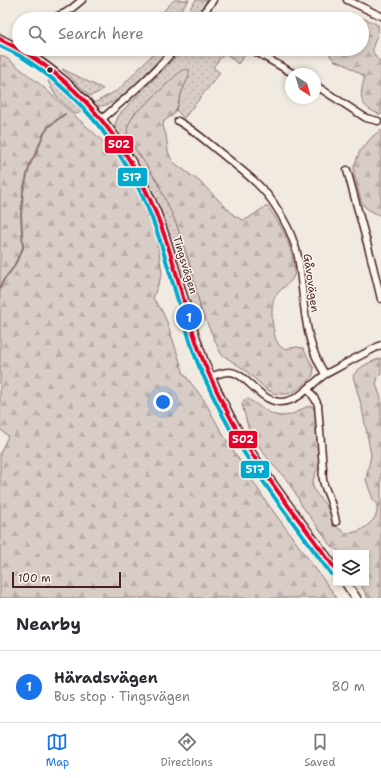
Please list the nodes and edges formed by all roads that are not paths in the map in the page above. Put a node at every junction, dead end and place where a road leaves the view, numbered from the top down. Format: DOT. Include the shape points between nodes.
graph roads {
  1 [pos="82,0"];
  2 [pos="213,0"];
  3 [pos="347,0"];
  4 [pos="66,12"];
  5 [pos="205,12"];
  6 [pos="381,16"];
  7 [pos="0,39"];
  8 [pos="12,43"];
  9 [pos="30,56"];
  10 [pos="168,56"];
  11 [pos="263,56"];
  12 [pos="285,69"];
  13 [pos="321,89"];
  14 [pos="102,119"];
  15 [pos="178,121"];
  16 [pos="378,121"];
  17 [pos="347,170"];
  18 [pos="381,299"];
  19 [pos="381,345"];
  20 [pos="325,374"];
  21 [pos="210,377"];
  22 [pos="308,389"];
  23 [pos="336,522"];
  24 [pos="333,566"];
  25 [pos="348,586"];
  26 [pos="356,598"];
  1 -- 4 [label="street"];
  2 -- 5 [label="street"];
  3 -- 6 [label="street"];
  7 -- 8 [label="street, Tingsvägen"];
  9 -- 14 [label="street, Tingsvägen" via="61,79"];
  10 -- 14 [label="street"];
  11 -- 12 [label="street"];
  13 -- 16 [label="street" via="366,118"];
  14 -- 21 [label="street, Tingsvägen" via="126,152 150,197"];
  15 -- 20 [label="street, Gåvovägen" via="191,128 250,177 276,206 298,255 310,340 317,362"];
  17 -- 18 [label="street"];
  19 -- 20 [label="street"];
  20 -- 22 [label="street"];
  21 -- 22 [label="street" via="223,372 238,374 263,395 280,402 294,399"];
  21 -- 24 [label="street, Tingsvägen" via="258,463"];
  22 -- 23 [label="street" via="318,405 322,478"];
  25 -- 26 [label="street"];
}
